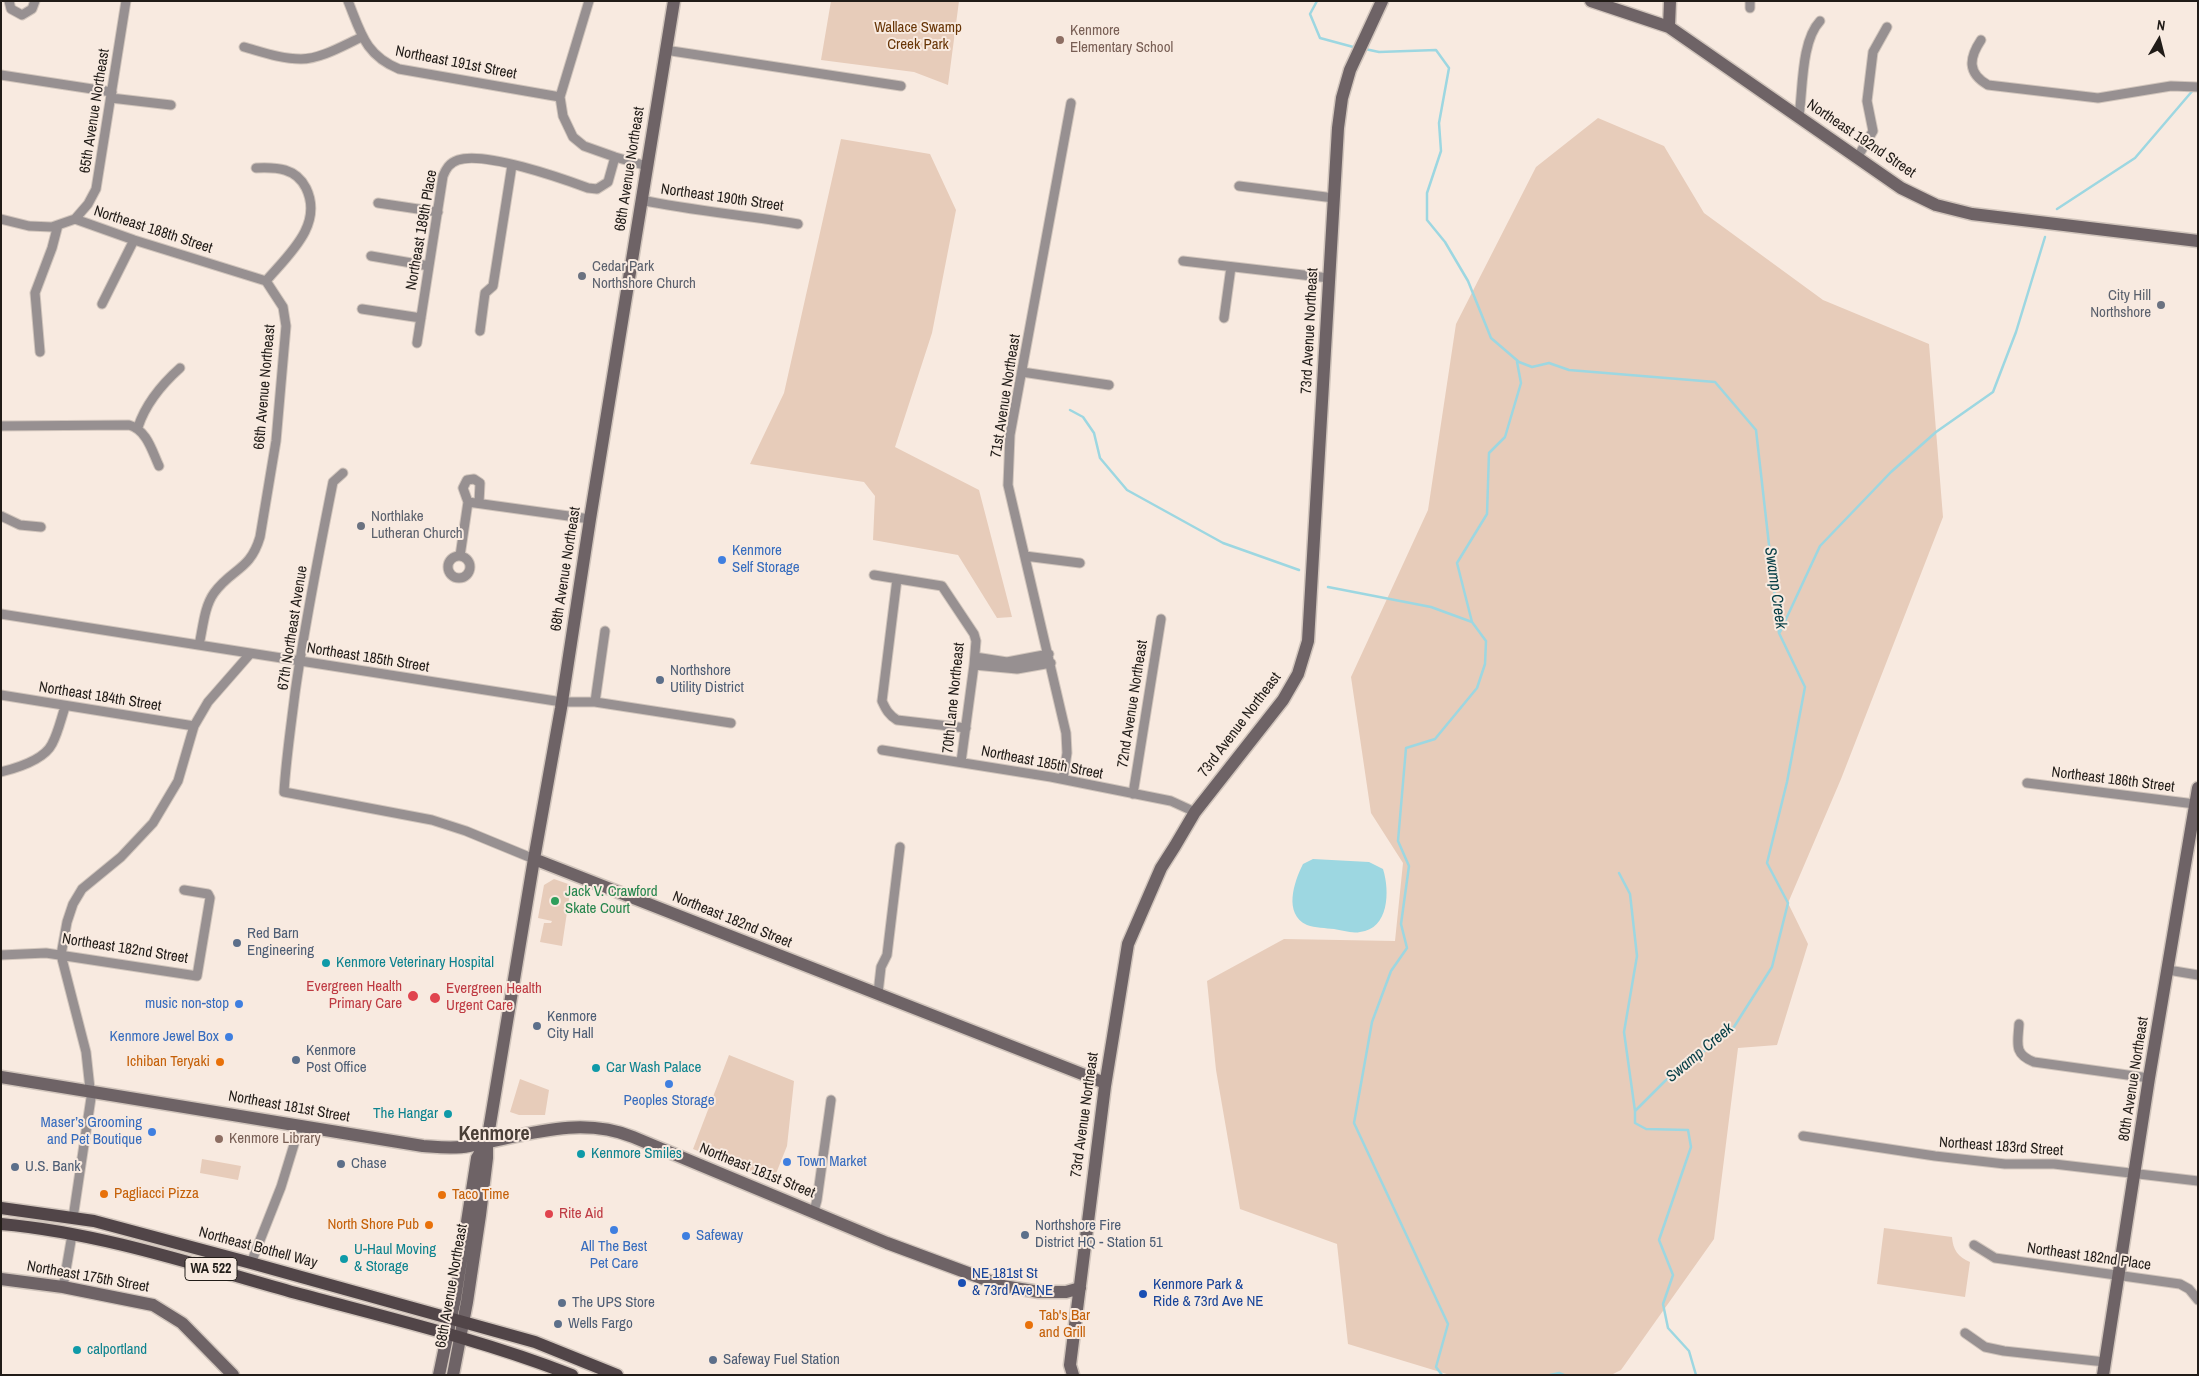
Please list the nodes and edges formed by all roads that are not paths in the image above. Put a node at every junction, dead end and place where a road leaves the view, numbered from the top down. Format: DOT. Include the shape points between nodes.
graph roads {
  1 [pos="9,1"];
  2 [pos="35,1"];
  3 [pos="126,1"];
  4 [pos="348,1"];
  5 [pos="589,1"];
  6 [pos="674,1"];
  7 [pos="1382,1"];
  8 [pos="1591,1"];
  9 [pos="1670,1"];
  10 [pos="1820,21"];
  11 [pos="1668,27"];
  12 [pos="1887,28"];
  13 [pos="362,37"];
  14 [pos="1981,40"];
  15 [pos="244,47"];
  16 [pos="665,50"];
  17 [pos="1,74"];
  18 [pos="901,86"];
  19 [pos="2198,87"];
  20 [pos="111,95"];
  21 [pos="560,97"];
  22 [pos="1071,103"];
  23 [pos="171,105"];
  24 [pos="1799,116"];
  25 [pos="614,157"];
  26 [pos="1857,158"];
  27 [pos="512,165"];
  28 [pos="647,166"];
  29 [pos="256,168"];
  30 [pos="1240,186"];
  31 [pos="1334,198"];
  32 [pos="641,200"];
  33 [pos="378,203"];
  34 [pos="438,212"];
  35 [pos="1,219"];
  36 [pos="75,219"];
  37 [pos="798,224"];
  38 [pos="58,225"];
  39 [pos="134,240"];
  40 [pos="2198,241"];
  41 [pos="371,256"];
  42 [pos="1183,261"];
  43 [pos="429,266"];
  44 [pos="1231,266"];
  45 [pos="1329,278"];
  46 [pos="266,281"];
  47 [pos="102,304"];
  48 [pos="362,309"];
  49 [pos="421,318"];
  50 [pos="1224,318"];
  51 [pos="480,331"];
  52 [pos="417,343"];
  53 [pos="40,352"];
  54 [pos="180,368"];
  55 [pos="1022,372"];
  56 [pos="1109,385"];
  57 [pos="1,426"];
  58 [pos="138,427"];
  59 [pos="159,466"];
  60 [pos="343,473"];
  61 [pos="468,502"];
  62 [pos="479,503"];
  63 [pos="1,516"];
  64 [pos="590,519"];
  65 [pos="41,527"];
  66 [pos="460,556"];
  67 [pos="1025,556"];
  68 [pos="1080,563"];
  69 [pos="874,575"];
  70 [pos="897,579"];
  71 [pos="1,614"];
  72 [pos="1161,619"];
  73 [pos="605,631"];
  74 [pos="199,645"];
  75 [pos="250,654"];
  76 [pos="1050,659"];
  77 [pos="975,661"];
  78 [pos="300,662"];
  79 [pos="1,695"];
  80 [pos="562,702"];
  81 [pos="595,702"];
  82 [pos="65,707"];
  83 [pos="731,723"];
  84 [pos="194,726"];
  85 [pos="966,728"];
  86 [pos="882,750"];
  87 [pos="961,762"];
  88 [pos="1,772"];
  89 [pos="1063,780"];
  90 [pos="2027,782"];
  91 [pos="2198,788"];
  92 [pos="284,792"];
  93 [pos="1133,794"];
  94 [pos="2195,804"];
  95 [pos="1195,812"];
  96 [pos="900,847"];
  97 [pos="534,860"];
  98 [pos="184,890"];
  99 [pos="1,955"];
  100 [pos="61,955"];
  101 [pos="2168,970"];
  102 [pos="2198,974"];
  103 [pos="878,993"];
  104 [pos="2019,1024"];
  105 [pos="1,1077"];
  106 [pos="2149,1078"];
  107 [pos="1105,1083"];
  108 [pos="90,1090"];
  109 [pos="831,1100"];
  110 [pos="300,1125"];
  111 [pos="1803,1136"];
  112 [pos="487,1142"];
  113 [pos="2135,1174"];
  114 [pos="2198,1182"];
  115 [pos="1,1208"];
  116 [pos="814,1212"];
  117 [pos="1,1216"];
  118 [pos="74,1218"];
  119 [pos="1,1224"];
  120 [pos="72,1235"];
  121 [pos="120,1244"];
  122 [pos="1974,1245"];
  123 [pos="251,1263"];
  124 [pos="2119,1274"];
  125 [pos="1,1279"];
  126 [pos="63,1287"];
  127 [pos="1080,1288"];
  128 [pos="2198,1300"];
  129 [pos="457,1320"];
  130 [pos="1965,1333"];
  131 [pos="447,1334"];
  132 [pos="460,1338"];
  133 [pos="2104,1368"];
  134 [pos="1069,1371"];
  135 [pos="233,1375"];
  136 [pos="439,1375"];
  137 [pos="453,1375"];
  138 [pos="572,1375"];
  139 [pos="616,1375"];
  1 -- 2 [label="street" via="12,10 22,15 32,9"];
  3 -- 20 [label="street, 65th Avenue Northeast"];
  4 -- 13 [label="street, Northeast 191st Street"];
  5 -- 21 [label="street"];
  6 -- 16 [label="street, 68th Avenue Northeast"];
  7 -- 31 [label="street, 73rd Avenue Northeast" via="1355,58 1342,98"];
  8 -- 11 [label="street, Northeast 192nd Street"];
  9 -- 11 [label="street"];
  10 -- 24 [label="street" via="1808,41"];
  11 -- 24 [label="street, Northeast 192nd Street"];
  12 -- 26 [label="street" via="1873,52 1867,101 1873,131"];
  13 -- 15 [label="street" via="303,59"];
  13 -- 21 [label="street, Northeast 191st Street" via="379,59 399,69"];
  14 -- 19 [label="street" via="1974,50 1972,64 1979,79 1988,85 2098,98 2171,86"];
  16 -- 18 [label="street"];
  16 -- 28 [label="street, 68th Avenue Northeast"];
  17 -- 20 [label="street"];
  20 -- 23 [label="street"];
  20 -- 36 [label="street, 65th Avenue Northeast" via="96,189"];
  21 -- 25 [label="street, Northeast 190th Street" via="562,116 572,137 589,148"];
  22 -- 55 [label="street, 71st Avenue Northeast"];
  24 -- 26 [label="street, Northeast 192nd Street"];
  25 -- 27 [label="street, Northeast 189th Place" via="608,182 597,189"];
  25 -- 28 [label="street, Northeast 190th Street"];
  26 -- 40 [label="street, Northeast 192nd Street" via="1901,188 1936,205 1972,214"];
  27 -- 34 [label="street, Northeast 189th Place" via="472,158 449,164 443,176"];
  27 -- 51 [label="street" via="493,286 485,293"];
  28 -- 32 [label="street, 68th Avenue Northeast"];
  29 -- 46 [label="street" via="278,167 293,172 311,198 312,215 306,231"];
  30 -- 31 [label="street"];
  31 -- 45 [label="street, 73rd Avenue Northeast"];
  32 -- 37 [label="street, Northeast 190th Street"];
  32 -- 64 [label="street, 68th Avenue Northeast"];
  33 -- 34 [label="street"];
  34 -- 43 [label="street, Northeast 189th Place"];
  35 -- 38 [label="street, Northeast 188th Street" via="29,226"];
  36 -- 38 [label="street, Northeast 188th Street"];
  36 -- 39 [label="street, Northeast 188th Street"];
  38 -- 53 [label="street" via="35,293"];
  39 -- 46 [label="street, Northeast 188th Street"];
  39 -- 47 [label="street"];
  41 -- 43 [label="street"];
  42 -- 44 [label="street"];
  43 -- 49 [label="street, Northeast 189th Place"];
  44 -- 45 [label="street"];
  44 -- 50 [label="street"];
  45 -- 95 [label="street, 73rd Avenue Northeast" via="1312,612 1304,658 1283,700"];
  46 -- 74 [label="street, 66th Avenue Northeast" via="283,307 286,326 276,441 260,537 247,564 214,592 208,604"];
  48 -- 49 [label="street"];
  49 -- 52 [label="street, Northeast 189th Place"];
  54 -- 58 [label="street" via="164,382 143,412"];
  55 -- 56 [label="street"];
  55 -- 67 [label="street, 71st Avenue Northeast" via="1010,435 1008,485"];
  57 -- 58 [label="street" via="122,424"];
  58 -- 59 [label="street"];
  60 -- 78 [label="street, 67th Northeast Avenue" via="333,482"];
  61 -- 62 [label="street"];
  61 -- 62 [label="street" via="463,485 474,479 480,483"];
  61 -- 66 [label="street"];
  62 -- 64 [label="street"];
  63 -- 65 [label="street" via="20,525"];
  64 -- 80 [label="street, 68th Avenue Northeast"];
  67 -- 68 [label="street"];
  67 -- 76 [label="street, 71st Avenue Northeast"];
  69 -- 70 [label="street"];
  70 -- 77 [label="street, 70th Lane Northeast" via="942,586 974,634"];
  70 -- 85 [label="street" via="882,701 887,712 898,720"];
  71 -- 74 [label="street, Northeast 185th Street"];
  72 -- 93 [label="street, 72nd Avenue Northeast"];
  73 -- 81 [label="street"];
  74 -- 75 [label="street, Northeast 185th Street"];
  75 -- 78 [label="street, Northeast 185th Street"];
  75 -- 84 [label="street" via="208,702"];
  76 -- 77 [label="street" via="1017,669"];
  76 -- 89 [label="street, 71st Avenue Northeast" via="1066,733"];
  77 -- 85 [label="street, 70th Lane Northeast"];
  78 -- 80 [label="street, Northeast 185th Street"];
  78 -- 92 [label="street, 67th Northeast Avenue"];
  79 -- 82 [label="street, Northeast 184th Street"];
  80 -- 81 [label="street, Northeast 185th Street"];
  80 -- 97 [label="street, 68th Avenue Northeast"];
  81 -- 83 [label="street, Northeast 185th Street"];
  82 -- 84 [label="street, Northeast 184th Street"];
  82 -- 88 [label="street" via="52,746 37,758"];
  84 -- 100 [label="street" via="178,781 153,823 121,857 82,889 73,904"];
  85 -- 87 [label="street, 70th Lane Northeast"];
  86 -- 87 [label="street, Northeast 185th Street"];
  87 -- 89 [label="street, Northeast 185th Street"];
  89 -- 93 [label="street, Northeast 185th Street"];
  90 -- 94 [label="street, Northeast 186th Street"];
  91 -- 94 [label="street, 80th Avenue Northeast"];
  92 -- 97 [label="street, Northeast 182nd Street" via="432,820"];
  93 -- 95 [label="street, Northeast 185th Street" via="1171,801"];
  94 -- 101 [label="street, 80th Avenue Northeast"];
  95 -- 107 [label="street, 73rd Avenue Northeast" via="1162,868 1128,944"];
  96 -- 103 [label="street" via="887,955 881,967"];
  97 -- 103 [label="street, Northeast 182nd Street"];
  97 -- 112 [label="street, 68th Avenue Northeast"];
  98 -- 100 [label="street, Northeast 182nd Street" via="208,894 210,898 197,976"];
  99 -- 100 [label="street, Northeast 182nd Street" via="36,952"];
  100 -- 108 [label="street" via="86,1052"];
  101 -- 102 [label="street"];
  101 -- 106 [label="street, 80th Avenue Northeast"];
  103 -- 107 [label="street, Northeast 182nd Street"];
  104 -- 106 [label="street" via="2019,1054 2024,1058"];
  105 -- 108 [label="street, Northeast 181st Street"];
  106 -- 113 [label="street, 80th Avenue Northeast"];
  107 -- 127 [label="street, 73rd Avenue Northeast"];
  108 -- 110 [label="street, Northeast 181st Street"];
  108 -- 118 [label="street"];
  109 -- 116 [label="street"];
  110 -- 112 [label="street, Northeast 181st Street" via="423,1146 468,1147"];
  110 -- 123 [label="street" via="281,1187"];
  111 -- 113 [label="street, Northeast 183rd Street" via="1935,1156 2005,1164 2054,1164"];
  112 -- 116 [label="street, Northeast 181st Street" via="573,1127 603,1128"];
  112 -- 129 [label="street, 68th Avenue Northeast" via="480,1215"];
  113 -- 114 [label="street, Northeast 183rd Street"];
  113 -- 124 [label="street, 80th Avenue Northeast"];
  115 -- 118 [label="main road, Northeast Bothell Way / WA 522"];
  116 -- 127 [label="street, Northeast 181st Street" via="1003,1286 1040,1292 1066,1292"];
  117 -- 118 [label="main road" via="57,1222"];
  118 -- 123 [label="main road, Northeast Bothell Way / WA 522"];
  119 -- 120 [label="main road, WA 522"];
  120 -- 121 [label="main road, WA 522"];
  120 -- 126 [label="street"];
  121 -- 123 [label="main road" via="147,1243 232,1266"];
  121 -- 131 [label="main road, WA 522"];
  122 -- 124 [label="street, Northeast 182nd Place" via="1995,1258"];
  123 -- 129 [label="main road, Northeast Bothell Way / WA 522"];
  124 -- 128 [label="street, Northeast 182nd Place" via="2180,1284"];
  124 -- 133 [label="street, 80th Avenue Northeast"];
  125 -- 126 [label="street, Northeast 175th Street"];
  126 -- 135 [label="street, Northeast 175th Street" via="153,1305 182,1324"];
  127 -- 134 [label="street, 73rd Avenue Northeast"];
  129 -- 131 [label="street, 68th Avenue Northeast"];
  129 -- 132 [label="street, 68th Avenue Northeast"];
  129 -- 139 [label="main road, Northeast Bothell Way / WA 522" via="535,1342"];
  130 -- 133 [label="street" via="1985,1347"];
  131 -- 132 [label="main road, WA 522"];
  131 -- 136 [label="street, 68th Avenue Northeast"];
  132 -- 137 [label="street, 68th Avenue Northeast"];
  132 -- 138 [label="main road, WA 522" via="533,1359"];
}
